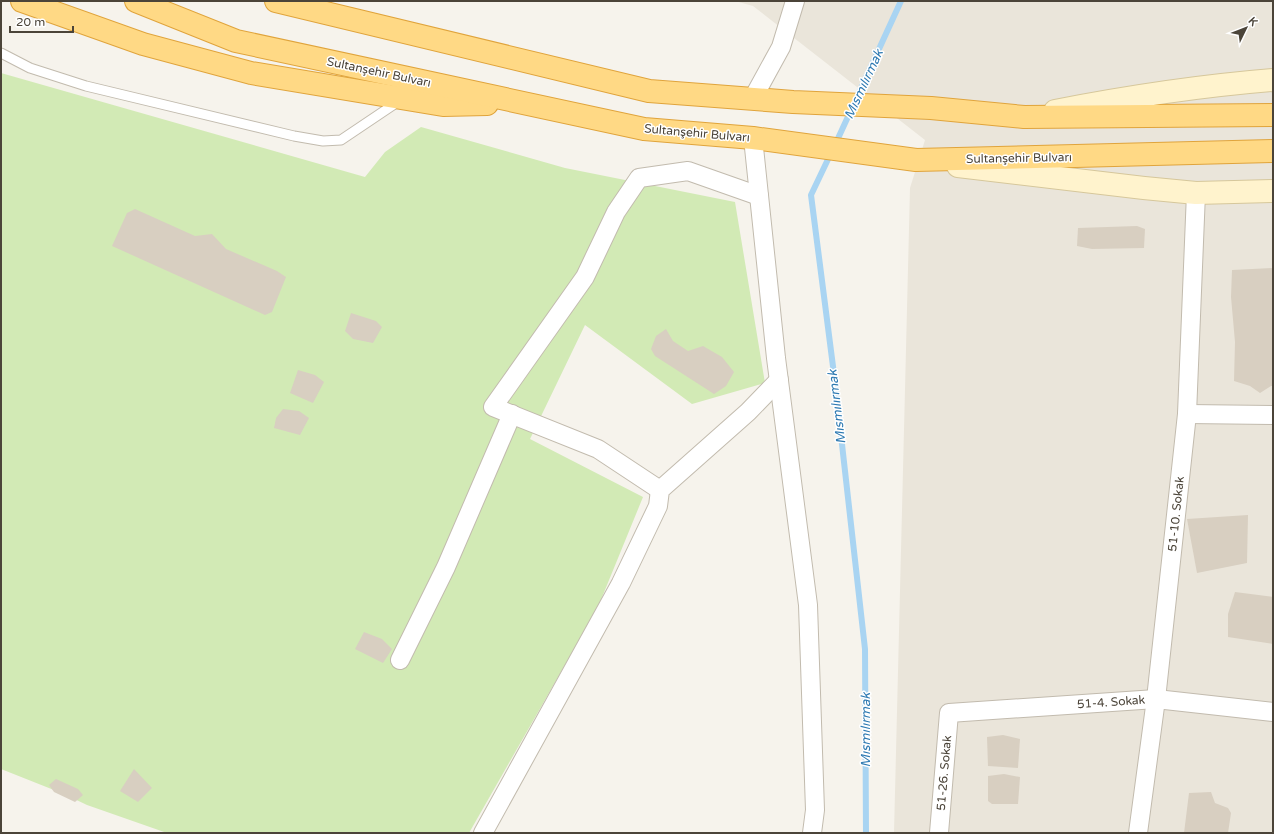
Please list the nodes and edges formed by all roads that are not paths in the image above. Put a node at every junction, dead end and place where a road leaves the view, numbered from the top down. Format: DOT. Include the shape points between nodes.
graph roads {
  1 [pos="22,1"];
  2 [pos="136,1"];
  3 [pos="276,1"];
  4 [pos="312,1"];
  5 [pos="795,1"];
  6 [pos="346,18"];
  7 [pos="1,53"];
  8 [pos="1273,80"];
  9 [pos="753,98"];
  10 [pos="404,99"];
  11 [pos="520,102"];
  12 [pos="1273,115"];
  13 [pos="1024,117"];
  14 [pos="753,138"];
  15 [pos="1273,151"];
  16 [pos="916,160"];
  17 [pos="1273,191"];
  18 [pos="1196,193"];
  19 [pos="759,196"];
  20 [pos="779,380"];
  21 [pos="512,414"];
  22 [pos="1187,414"];
  23 [pos="1273,415"];
  24 [pos="660,490"];
  25 [pos="400,660"];
  26 [pos="1156,700"];
  27 [pos="1273,712"];
  28 [pos="949,713"];
  29 [pos="483,833"];
  30 [pos="812,833"];
  31 [pos="939,833"];
  32 [pos="1138,833"];
  1 -- 10 [label="highway" via="143,44 251,73"];
  2 -- 11 [label="highway, Sultanşehir Bulvarı" via="236,41"];
  3 -- 6 [label="highway"];
  4 -- 6 [label="highway"];
  5 -- 9 [label="street" via="781,47"];
  6 -- 9 [label="highway" via="648,91"];
  7 -- 10 [label="lane" via="30,68 86,86 294,136 323,140 340,140"];
  8 -- 13 [label="main road" via="1168,91"];
  9 -- 13 [label="highway" via="931,108"];
  10 -- 11 [label="highway" via="443,105"];
  11 -- 14 [label="highway, Sultanşehir Bulvarı" via="644,129"];
  12 -- 13 [label="highway"];
  14 -- 16 [label="highway, Sultanşehir Bulvarı"];
  14 -- 19 [label="street"];
  15 -- 16 [label="highway, Sultanşehir Bulvarı"];
  16 -- 18 [label="main road" via="1102,184"];
  17 -- 18 [label="main road"];
  18 -- 22 [label="street, 51-10. Sokak"];
  19 -- 20 [label="street"];
  19 -- 21 [label="street" via="688,171 639,178 616,212 585,277 493,407"];
  20 -- 24 [label="street" via="748,412"];
  20 -- 30 [label="street" via="808,605 815,810"];
  21 -- 24 [label="street" via="598,449"];
  21 -- 25 [label="street" via="446,568"];
  22 -- 23 [label="street"];
  22 -- 26 [label="street, 51-10. Sokak"];
  24 -- 29 [label="street" via="658,506 620,583"];
  26 -- 27 [label="street, 51-4. Sokak"];
  26 -- 28 [label="street, 51-4. Sokak"];
  26 -- 32 [label="street, 51-10. Sokak"];
  28 -- 31 [label="street, 51-26. Sokak"];
}
